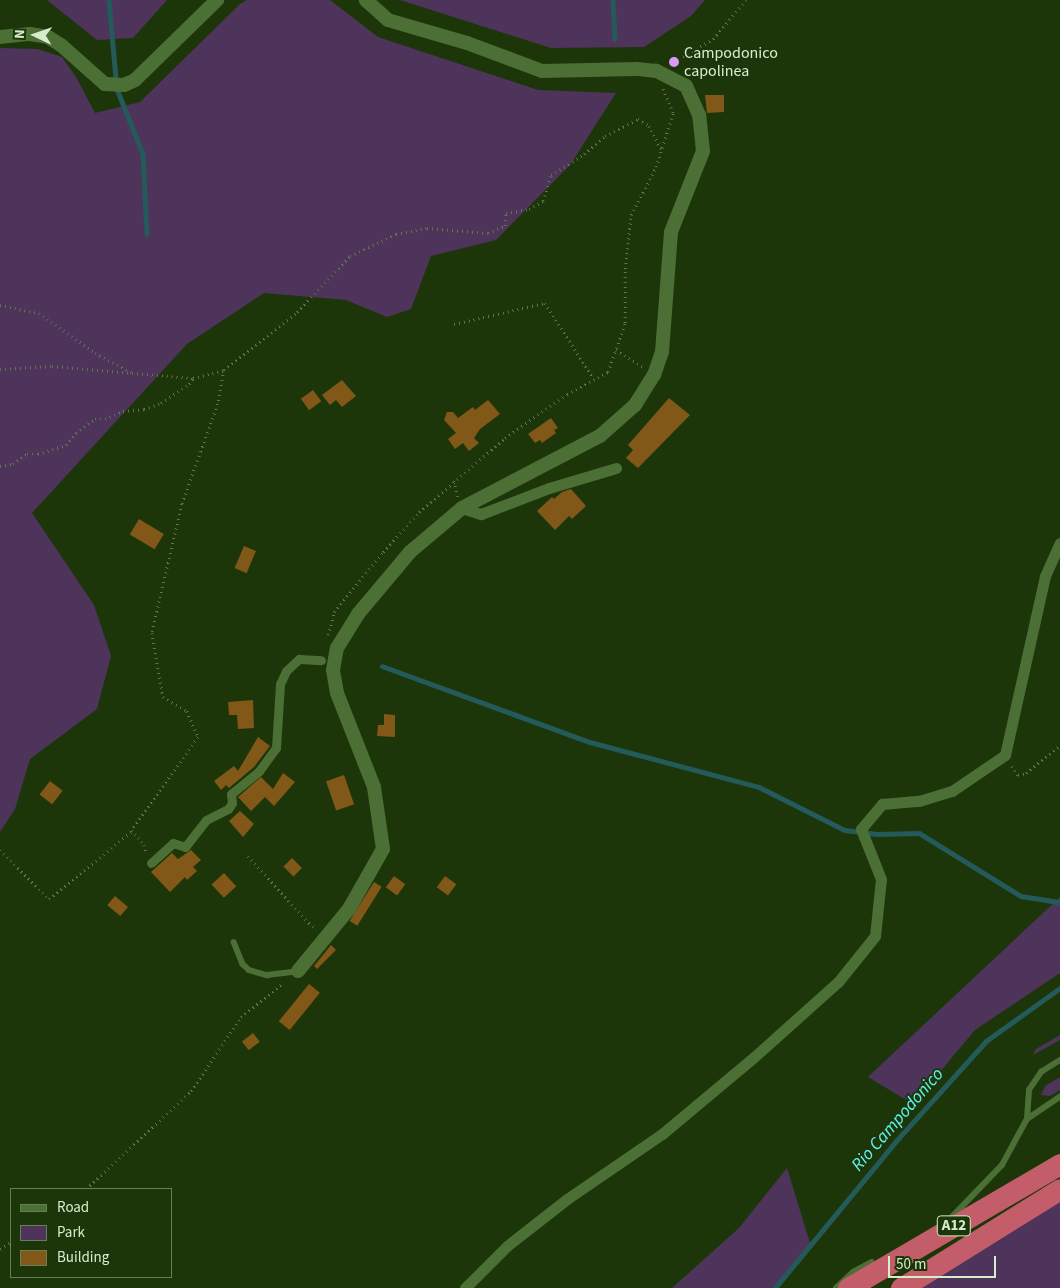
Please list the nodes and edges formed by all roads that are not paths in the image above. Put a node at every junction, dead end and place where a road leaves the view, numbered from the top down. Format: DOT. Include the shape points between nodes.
graph roads {
  1 [pos="217,0"];
  2 [pos="366,0"];
  3 [pos="0,37"];
  4 [pos="616,468"];
  5 [pos="462,508"];
  6 [pos="1060,543"];
  7 [pos="321,660"];
  8 [pos="151,864"];
  9 [pos="234,942"];
  10 [pos="298,971"];
  11 [pos="1060,1060"];
  12 [pos="1060,1097"];
  13 [pos="1027,1119"];
  14 [pos="1060,1164"];
  15 [pos="1060,1189"];
  16 [pos="944,1221"];
  17 [pos="878,1258"];
  18 [pos="465,1288"];
  19 [pos="836,1288"];
  20 [pos="848,1288"];
  21 [pos="901,1288"];
  1 -- 3 [label="street" via="135,80 124,85 105,84 62,45 48,37 30,34"];
  2 -- 5 [label="street" via="388,20 467,43 542,71 636,69 656,72 686,86 699,114 703,151 670,232 662,352 654,375 635,405 600,436"];
  4 -- 5 [label="street" via="549,488 481,514"];
  5 -- 10 [label="street" via="410,552 358,614 337,648 333,670 337,693 374,787 384,849 349,909"];
  6 -- 18 [label="street" via="1045,576 1005,755 952,791 919,801 882,804 861,829 881,879 875,936 838,982 754,1057 662,1134 567,1199 507,1246"];
  7 -- 8 [label="street" via="299,659 286,671 280,684 276,748 259,771 231,794 232,803 228,809 206,820 185,847 173,843"];
  9 -- 10 [label="lane" via="249,970 268,975"];
  11 -- 13 [label="lane" via="1041,1072 1029,1090"];
  12 -- 13 [label="lane"];
  13 -- 16 [label="lane" via="1002,1165 953,1216"];
  14 -- 20 [label="highway, A12"];
  15 -- 21 [label="highway, A12"];
  17 -- 19 [label="lane" via="853,1272"];
}
